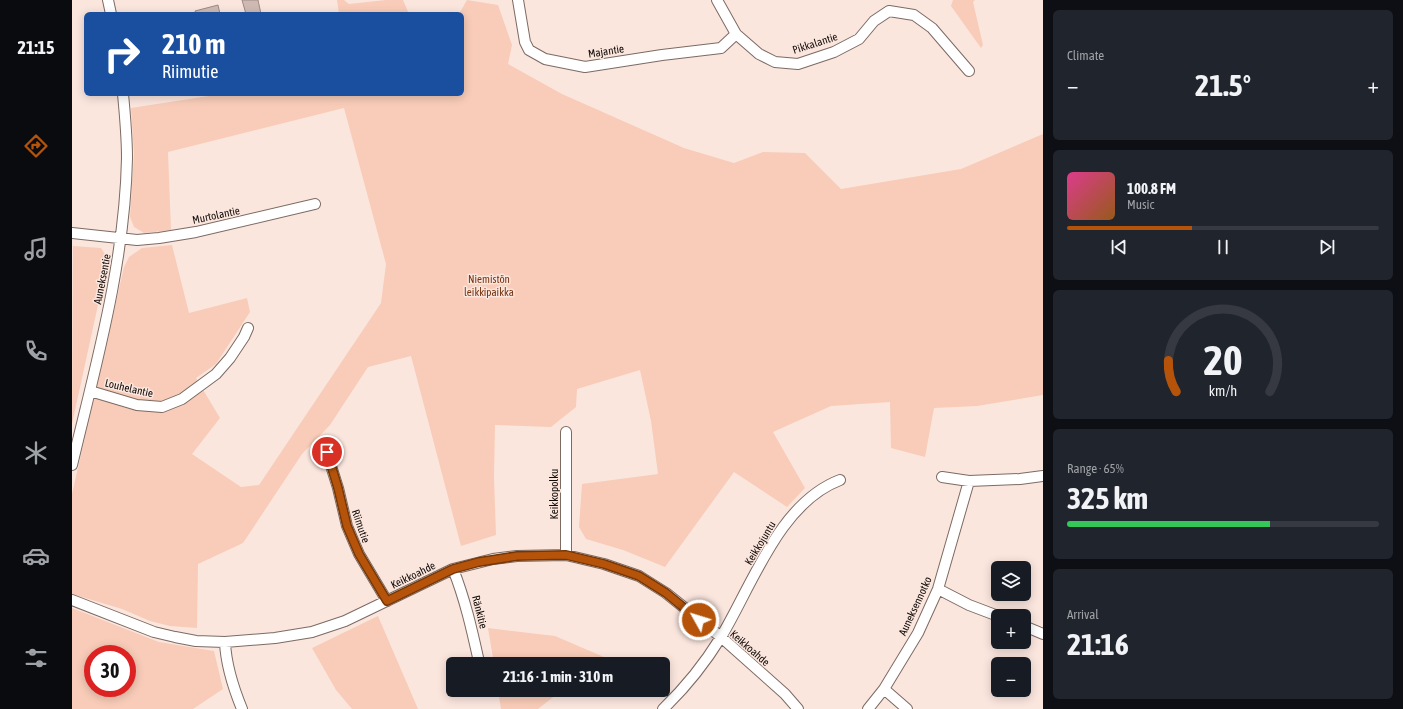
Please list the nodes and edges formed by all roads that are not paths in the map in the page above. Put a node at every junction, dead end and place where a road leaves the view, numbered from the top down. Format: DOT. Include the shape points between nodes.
graph roads {
  1 [pos="108,0"];
  2 [pos="518,0"];
  3 [pos="717,0"];
  4 [pos="111,12"];
  5 [pos="736,34"];
  6 [pos="969,71"];
  7 [pos="123,96"];
  8 [pos="315,204"];
  9 [pos="72,233"];
  10 [pos="121,238"];
  11 [pos="248,328"];
  12 [pos="90,391"];
  13 [pos="566,432"];
  14 [pos="327,452"];
  15 [pos="72,465"];
  16 [pos="1043,476"];
  17 [pos="942,477"];
  18 [pos="840,480"];
  19 [pos="969,481"];
  20 [pos="566,555"];
  21 [pos="453,569"];
  22 [pos="938,589"];
  23 [pos="72,600"];
  24 [pos="387,601"];
  25 [pos="991,613"];
  26 [pos="1031,629"];
  27 [pos="1043,634"];
  28 [pos="721,637"];
  29 [pos="225,642"];
  30 [pos="478,657"];
  31 [pos="884,689"];
  32 [pos="242,709"];
  33 [pos="663,709"];
  34 [pos="798,709"];
  35 [pos="868,709"];
  36 [pos="906,709"];
  1 -- 4 [label="street"];
  2 -- 5 [label="street, Majantie" via="525,42 529,50 545,59 585,67 721,48"];
  3 -- 5 [label="street"];
  5 -- 6 [label="street, Pikkalantie" via="759,54 775,62 798,64 834,52 859,39 874,21 889,11 914,15 932,28"];
  7 -- 10 [label="street, Auneksentie" via="127,157"];
  8 -- 10 [label="street, Murtolantie" via="196,232 137,240"];
  9 -- 10 [label="street, Murtolantie"];
  10 -- 12 [label="street, Auneksentie" via="114,284"];
  11 -- 12 [label="street, Louhelantie" via="244,338 216,374 182,399 162,407 138,405"];
  12 -- 15 [label="street, Auneksentie"];
  13 -- 20 [label="street, Keikkopolku"];
  14 -- 24 [label="street, Riimutie" via="347,526 359,554"];
  16 -- 19 [label="street"];
  17 -- 19 [label="street"];
  18 -- 28 [label="street, Keikkojuntu" via="816,493 787,522 773,541"];
  19 -- 22 [label="street, Auneksennotko"];
  20 -- 21 [label="street, Keikkoahde" via="517,556"];
  20 -- 28 [label="street, Keikkoahde" via="639,576 666,593"];
  21 -- 24 [label="street, Keikkoahde"];
  21 -- 30 [label="street, Ränkitie" via="470,618"];
  22 -- 25 [label="street"];
  22 -- 31 [label="street, Auneksennotko" via="918,633"];
  23 -- 29 [label="street, Keikkoahde" via="154,632 196,641"];
  24 -- 29 [label="street, Keikkoahde" via="345,621 312,632"];
  26 -- 27 [label="street"];
  28 -- 33 [label="street, Keikkojuntu" via="676,698"];
  28 -- 34 [label="street, Keikkoahde" via="785,694"];
  29 -- 32 [label="street" via="232,684"];
  31 -- 35 [label="street, Auneksennotko"];
  31 -- 36 [label="street"];
}
